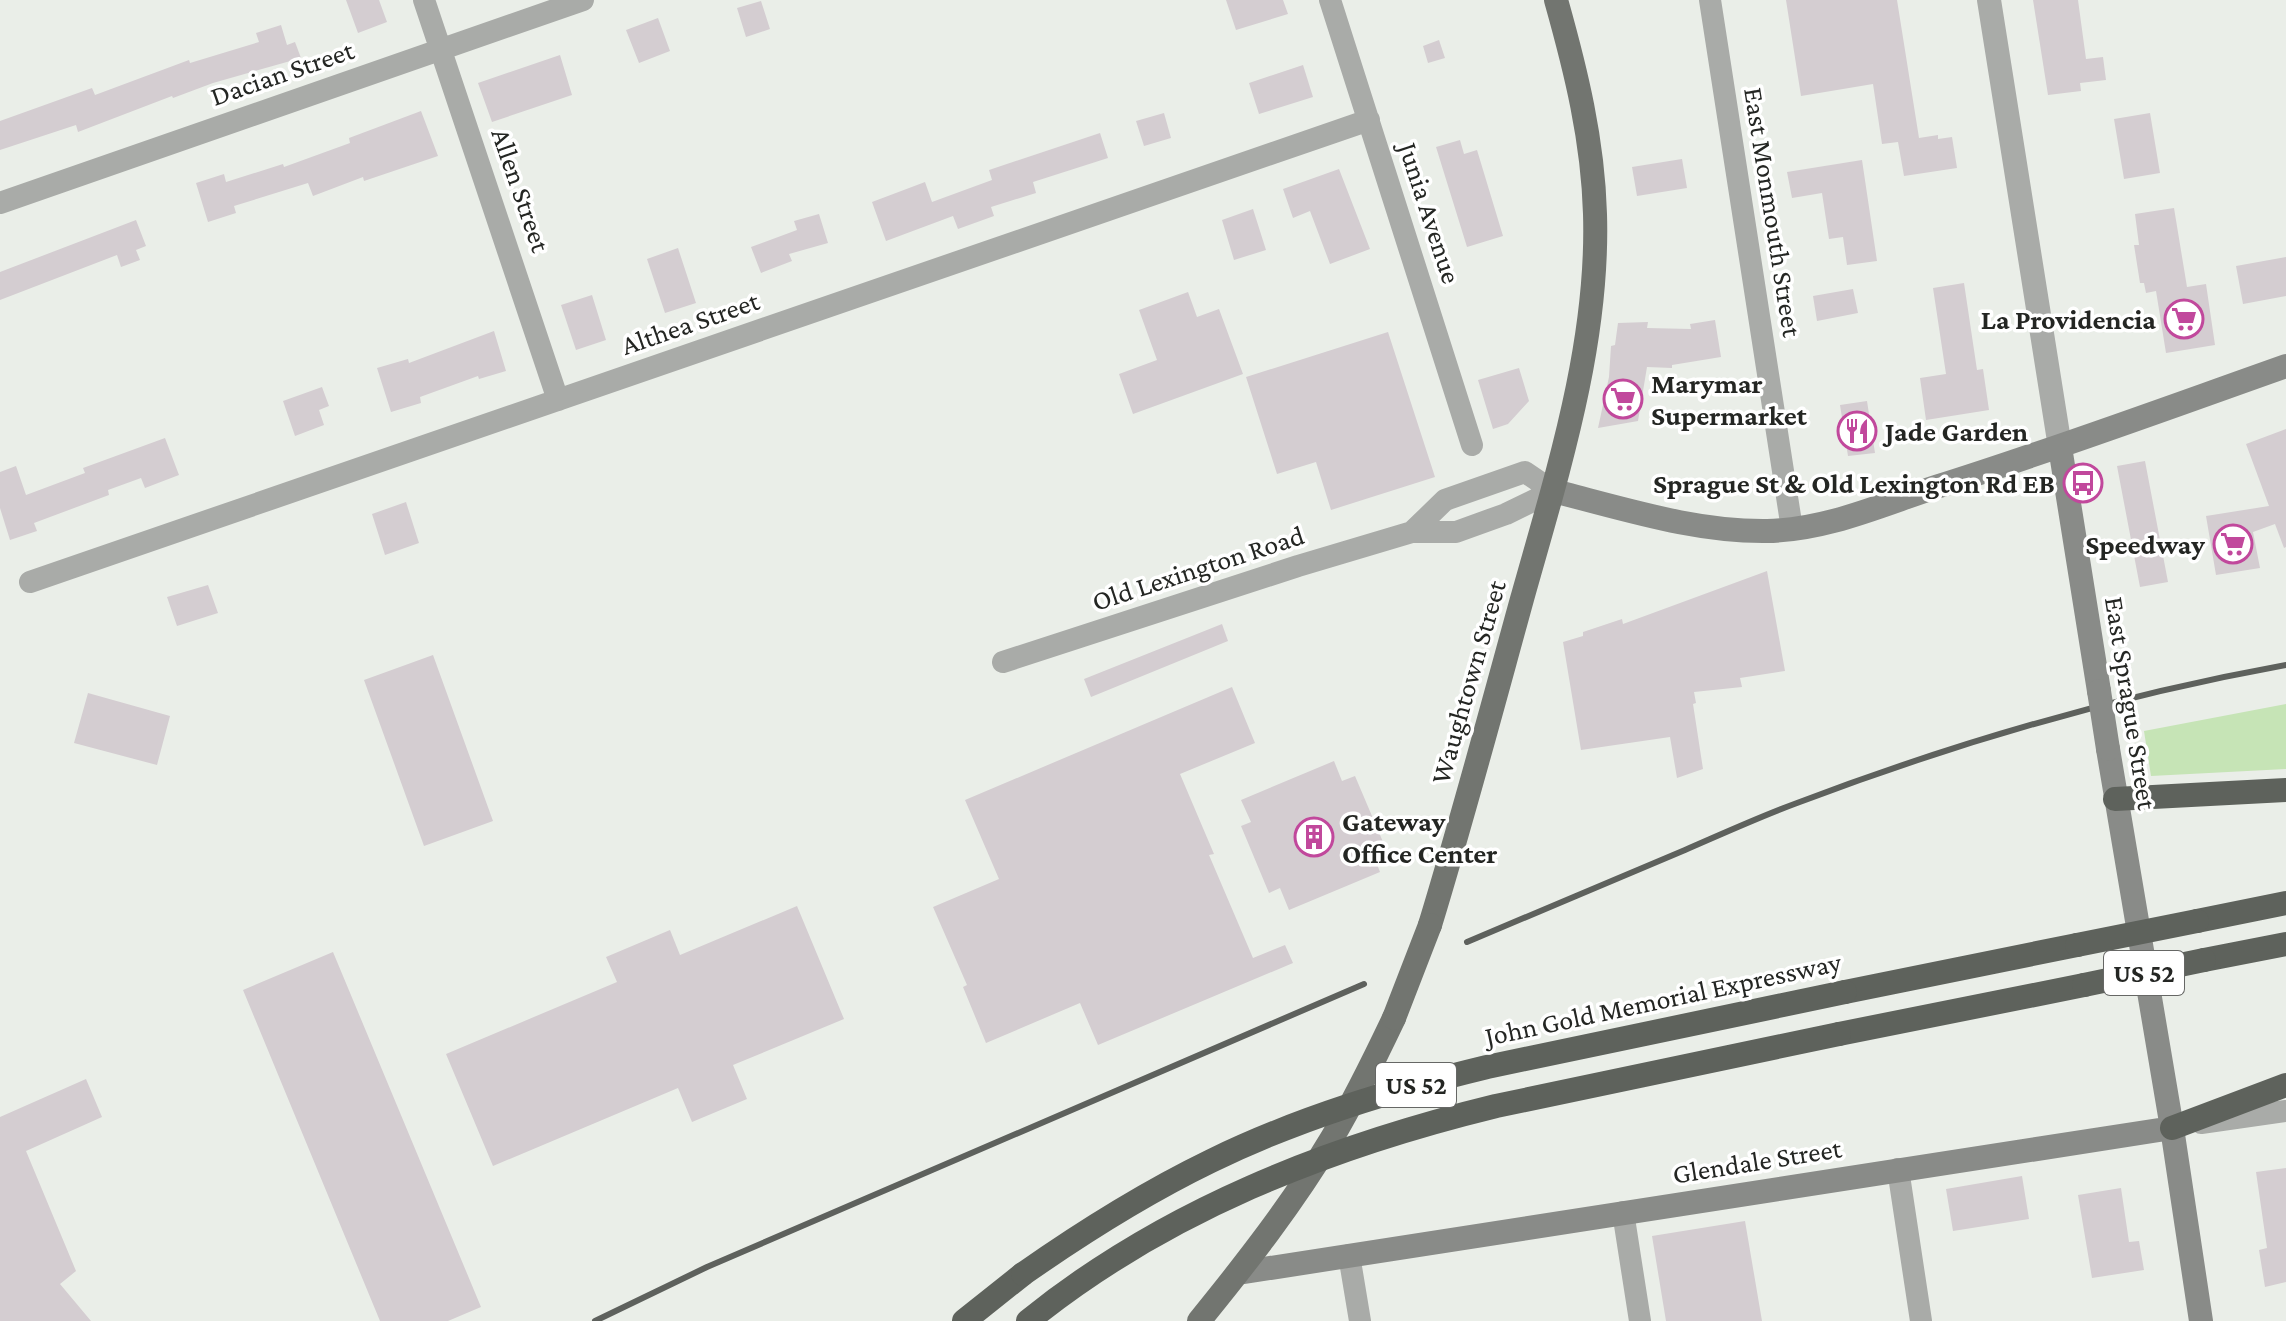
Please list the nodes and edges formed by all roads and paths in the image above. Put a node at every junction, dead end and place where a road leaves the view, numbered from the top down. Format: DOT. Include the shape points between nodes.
graph roads {
  1 [pos="424,0"];
  2 [pos="583,0"];
  3 [pos="1330,0"];
  4 [pos="1556,0"];
  5 [pos="1710,0"];
  6 [pos="1989,0"];
  7 [pos="441,49"];
  8 [pos="1369,120"];
  9 [pos="0,203"];
  10 [pos="2286,366"];
  11 [pos="558,400"];
  12 [pos="1472,445"];
  13 [pos="2060,447"];
  14 [pos="1553,491"];
  15 [pos="1792,529"];
  16 [pos="1412,532"];
  17 [pos="30,582"];
  18 [pos="1003,662"];
  19 [pos="2286,790"];
  20 [pos="2115,799"];
  21 [pos="2286,903"];
  22 [pos="2286,944"];
  23 [pos="2286,1085"];
  24 [pos="2286,1111"];
  25 [pos="2172,1128"];
  26 [pos="1898,1169"];
  27 [pos="1623,1212"];
  28 [pos="1349,1255"];
  29 [pos="1238,1273"];
  30 [pos="964,1321"];
  31 [pos="1028,1321"];
  32 [pos="1199,1321"];
  33 [pos="1360,1321"];
  34 [pos="1640,1321"];
  35 [pos="1921,1321"];
  36 [pos="2201,1321"];
  1 -- 7 [label="street, Allen Street"];
  2 -- 7 [label="street, Dacian Street"];
  3 -- 8 [label="street, Junia Avenue"];
  4 -- 14 [label="main road, Waughtown Street" via="1583,102 1593,174 1595,262 1587,336"];
  5 -- 15 [label="street, East Monmouth Street"];
  6 -- 13 [label="street, East Sprague Street"];
  7 -- 9 [label="street, Dacian Street"];
  7 -- 11 [label="street, Allen Street"];
  8 -- 11 [label="street, Althea Street"];
  8 -- 12 [label="street, Junia Avenue"];
  10 -- 13 [label="main road, Old Lexington Road"];
  11 -- 17 [label="street, Althea Street"];
  13 -- 15 [label="main road, Old Lexington Road" via="1833,521"];
  13 -- 20 [label="main road, East Sprague Street, bridge"];
  14 -- 15 [label="main road, Old Lexington Road" via="1689,524"];
  14 -- 16 [label="street, Old Lexington Road" via="1456,532"];
  14 -- 16 [label="street, Old Lexington Road" via="1525,472 1445,500"];
  14 -- 29 [label="main road, Waughtown Street, bridge" via="1430,925 1394,1018 1332,1137"];
  16 -- 18 [label="street, Old Lexington Road"];
  19 -- 20 [label="highway"];
  20 -- 25 [label="main road, East Sprague Street"];
  21 -- 30 [label="highway, John Gold Memorial Expressway / US 52, bridge" via="1547,1052 1331,1111 1212,1160 1106,1218"];
  22 -- 31 [label="highway, US 52, bridge" via="1441,1119 1331,1154 1229,1196 1127,1252"];
  23 -- 25 [label="highway"];
  24 -- 25 [label="street, Glendale Street"];
  25 -- 26 [label="main road, Glendale Street"];
  25 -- 36 [label="main road, East Sprague Street"];
  26 -- 27 [label="main road, Glendale Street"];
  26 -- 35 [label="street"];
  27 -- 28 [label="main road, Glendale Street"];
  27 -- 34 [label="street"];
  28 -- 29 [label="main road, Glendale Street"];
  28 -- 33 [label="street"];
  29 -- 32 [label="main road, Waughtown Street"];
}
